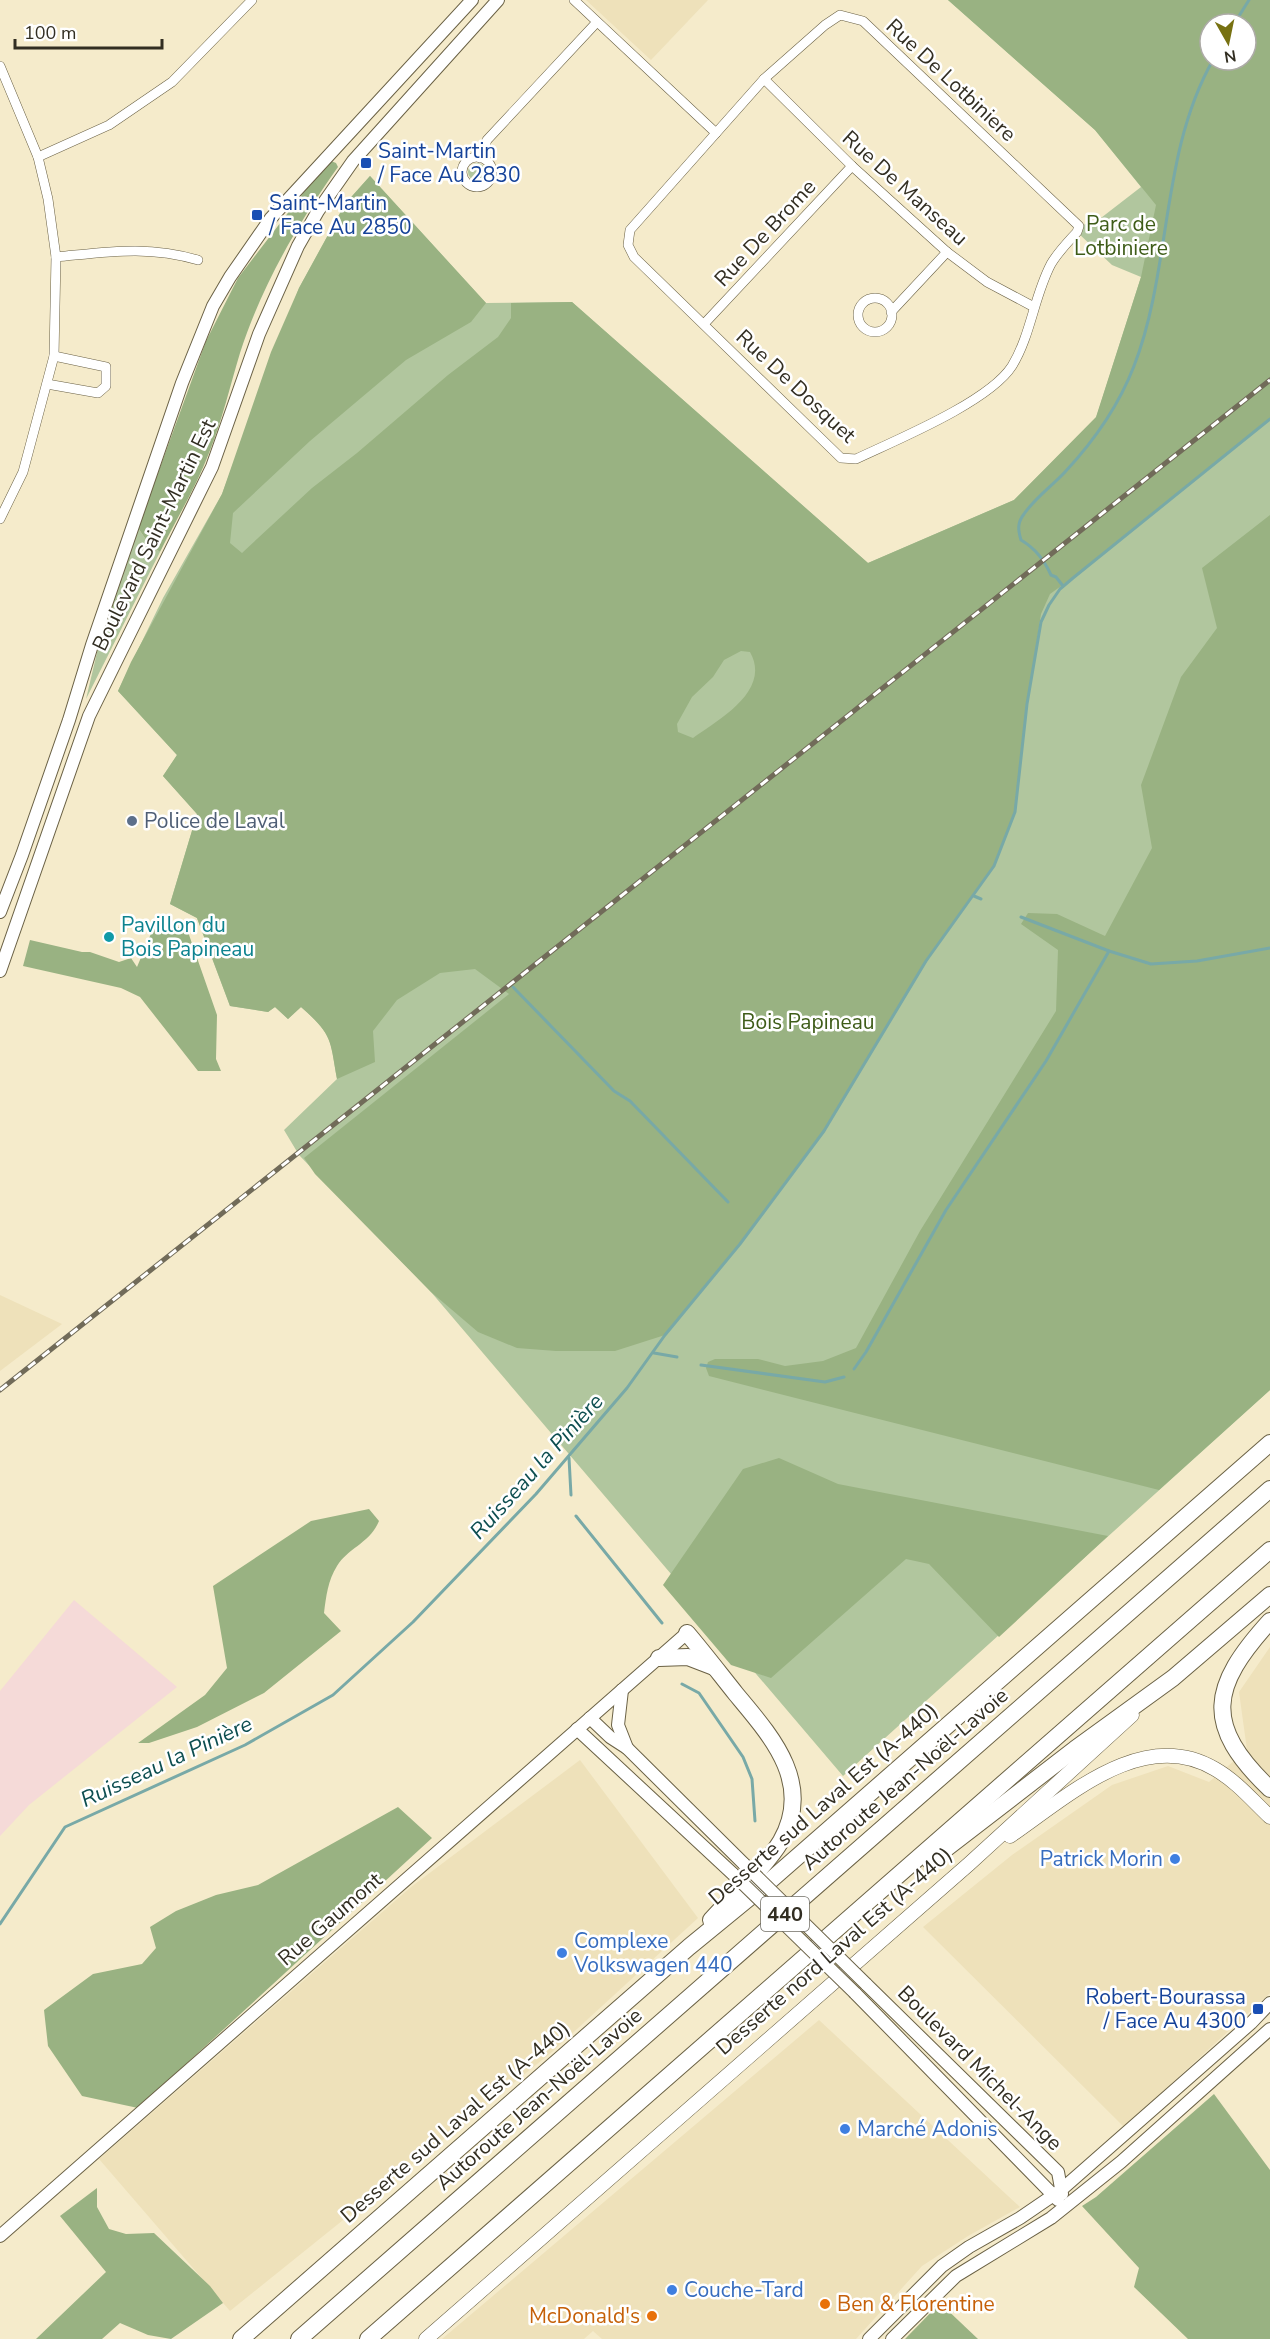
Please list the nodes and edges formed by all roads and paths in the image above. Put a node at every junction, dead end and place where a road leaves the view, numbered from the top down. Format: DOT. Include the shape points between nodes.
graph roads {
  1 [pos="252,0"];
  2 [pos="472,0"];
  3 [pos="498,0"];
  4 [pos="573,0"];
  5 [pos="597,22"];
  6 [pos="0,66"];
  7 [pos="764,79"];
  8 [pos="716,133"];
  9 [pos="38,157"];
  10 [pos="480,158"];
  11 [pos="852,166"];
  12 [pos="1079,226"];
  13 [pos="628,245"];
  14 [pos="947,252"];
  15 [pos="56,257"];
  16 [pos="198,260"];
  17 [pos="1034,307"];
  18 [pos="891,312"];
  19 [pos="704,324"];
  20 [pos="54,356"];
  21 [pos="47,384"];
  22 [pos="0,519"];
  23 [pos="47,782"];
  24 [pos="63,788"];
  25 [pos="35,870"];
  26 [pos="14,871"];
  27 [pos="0,912"];
  28 [pos="0,968"];
  29 [pos="1270,1443"];
  30 [pos="1270,1489"];
  31 [pos="1270,1550"];
  32 [pos="1270,1595"];
  33 [pos="1270,1621"];
  34 [pos="687,1633"];
  35 [pos="659,1658"];
  36 [pos="715,1667"];
  37 [pos="1173,1678"];
  38 [pos="622,1690"];
  39 [pos="590,1718"];
  40 [pos="577,1729"];
  41 [pos="627,1748"];
  42 [pos="1270,1789"];
  43 [pos="1270,1817"];
  44 [pos="969,1864"];
  45 [pos="689,1947"];
  46 [pos="807,1954"];
  47 [pos="1270,2003"];
  48 [pos="1270,2028"];
  49 [pos="1058,2193"];
  50 [pos="1065,2207"];
  51 [pos="0,2236"];
  52 [pos="260,2323"];
  53 [pos="233,2339"];
  54 [pos="241,2339"];
  55 [pos="299,2339"];
  56 [pos="368,2339"];
  57 [pos="426,2339"];
  58 [pos="869,2339"];
  59 [pos="892,2339"];
  1 -- 9 [label="street" via="172,82 109,125"];
  2 -- 23 [label="street, Boulevard Saint-Martin Est" via="278,211 219,294 185,373"];
  3 -- 24 [label="street, Boulevard Saint-Martin Est" via="353,161 309,226 271,302 212,467 101,689"];
  4 -- 5 [label="street"];
  5 -- 8 [label="street"];
  5 -- 10 [label="street" via="487,140"];
  6 -- 9 [label="street"];
  7 -- 8 [label="street, Rue De Lotbiniere"];
  7 -- 11 [label="street, Rue De Manseau"];
  7 -- 12 [label="street, Rue De Lotbiniere" via="840,15 863,21"];
  8 -- 13 [label="street, Rue De Lotbiniere" via="630,230"];
  9 -- 15 [label="street"];
  11 -- 14 [label="street, Rue De Manseau"];
  11 -- 19 [label="street, Rue De Brome"];
  12 -- 17 [label="street, Rue De Dosquet" via="1050,266"];
  13 -- 19 [label="street, Rue De Dosquet" via="634,257"];
  14 -- 17 [label="street, Rue De Manseau" via="987,282"];
  14 -- 18 [label="street"];
  15 -- 16 [label="street" via="143,249"];
  15 -- 20 [label="street"];
  17 -- 19 [label="street, Rue De Dosquet" via="1020,350 1000,381 974,401 856,459 841,458"];
  20 -- 21 [label="street"];
  20 -- 21 [label="street" via="106,367 106,386 98,393"];
  21 -- 22 [label="street" via="23,472"];
  23 -- 24 [label="street"];
  23 -- 26 [label="street, Boulevard Saint-Martin Est"];
  24 -- 25 [label="street, Boulevard Saint-Martin Est"];
  25 -- 26 [label="street"];
  25 -- 28 [label="street, Boulevard Saint-Martin Est"];
  26 -- 27 [label="street, Boulevard Saint-Martin Est"];
  29 -- 45 [label="highway, Desserte sud Laval Est (A-440)" via="781,1872"];
  30 -- 55 [label="highway, Autoroute Jean-Noël-Lavoie / 440"];
  31 -- 46 [label="highway, 440"];
  32 -- 37 [label="highway, Desserte nord Laval Est (A-440)"];
  33 -- 42 [label="highway" via="1231,1670 1222,1708 1232,1746"];
  34 -- 35 [label="street, Rue Gaumont"];
  34 -- 36 [label="highway"];
  35 -- 36 [label="highway" via="688,1657"];
  35 -- 38 [label="street, Rue Gaumont"];
  36 -- 45 [label="highway" via="783,1756 791,1781 791,1808 784,1834 774,1851"];
  37 -- 44 [label="main road, Desserte nord Laval Est (A-440)"];
  37 -- 46 [label="highway"];
  38 -- 39 [label="street, Rue Gaumont"];
  38 -- 41 [label="street" via="618,1725"];
  39 -- 40 [label="street, Rue Gaumont"];
  39 -- 41 [label="street, Boulevard Michel-Ange"];
  40 -- 49 [label="street, Boulevard Michel-Ange, bridge" via="733,1874"];
  40 -- 51 [label="street, Rue Gaumont"];
  41 -- 49 [label="street, Boulevard Michel-Ange, bridge" via="1058,2172"];
  43 -- 44 [label="main road" via="1208,1765 1179,1756 1146,1758 1097,1777"];
  44 -- 57 [label="main road, Desserte nord Laval Est (A-440)"];
  45 -- 52 [label="highway, Desserte sud Laval Est (A-440)"];
  46 -- 56 [label="highway, 440"];
  47 -- 49 [label="street"];
  48 -- 50 [label="street"];
  49 -- 50 [label="street, Boulevard Michel-Ange"];
  49 -- 58 [label="street" via="950,2259"];
  50 -- 59 [label="street" via="956,2276"];
  52 -- 53 [label="highway"];
  52 -- 54 [label="highway, Desserte sud Laval Est (A-440)"];
}
